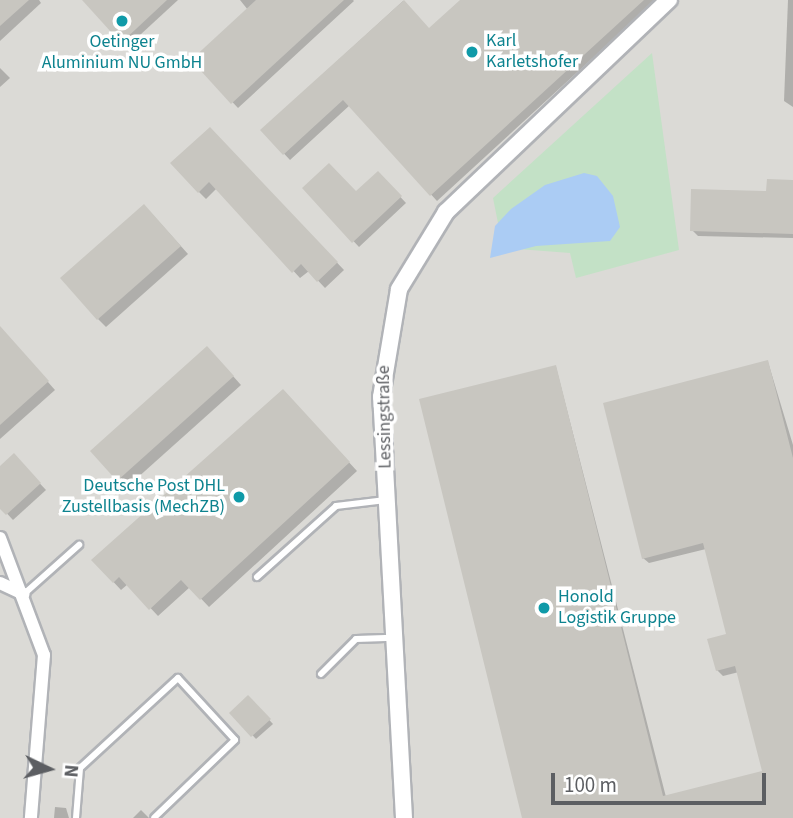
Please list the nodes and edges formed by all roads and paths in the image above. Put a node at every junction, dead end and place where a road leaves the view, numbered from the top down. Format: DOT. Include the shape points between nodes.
graph roads {
  1 [pos="669,0"];
  2 [pos="388,500"];
  3 [pos="0,538"];
  4 [pos="79,545"];
  5 [pos="257,577"];
  6 [pos="0,583"];
  7 [pos="24,594"];
  8 [pos="398,638"];
  9 [pos="321,674"];
  10 [pos="31,818"];
  11 [pos="76,818"];
  12 [pos="154,818"];
  13 [pos="404,818"];
  1 -- 2 [label="street, Lessingstraße" via="475,182 411,263 385,347"];
  2 -- 5 [label="lane" via="336,506"];
  2 -- 8 [label="street, Lessingstraße"];
  3 -- 7 [label="street"];
  4 -- 7 [label="lane"];
  6 -- 7 [label="street"];
  7 -- 10 [label="street" via="44,654"];
  8 -- 9 [label="lane" via="356,639"];
  8 -- 13 [label="street, Lessingstraße"];
  11 -- 12 [label="lane" via="80,768 178,678 235,740"];
}
